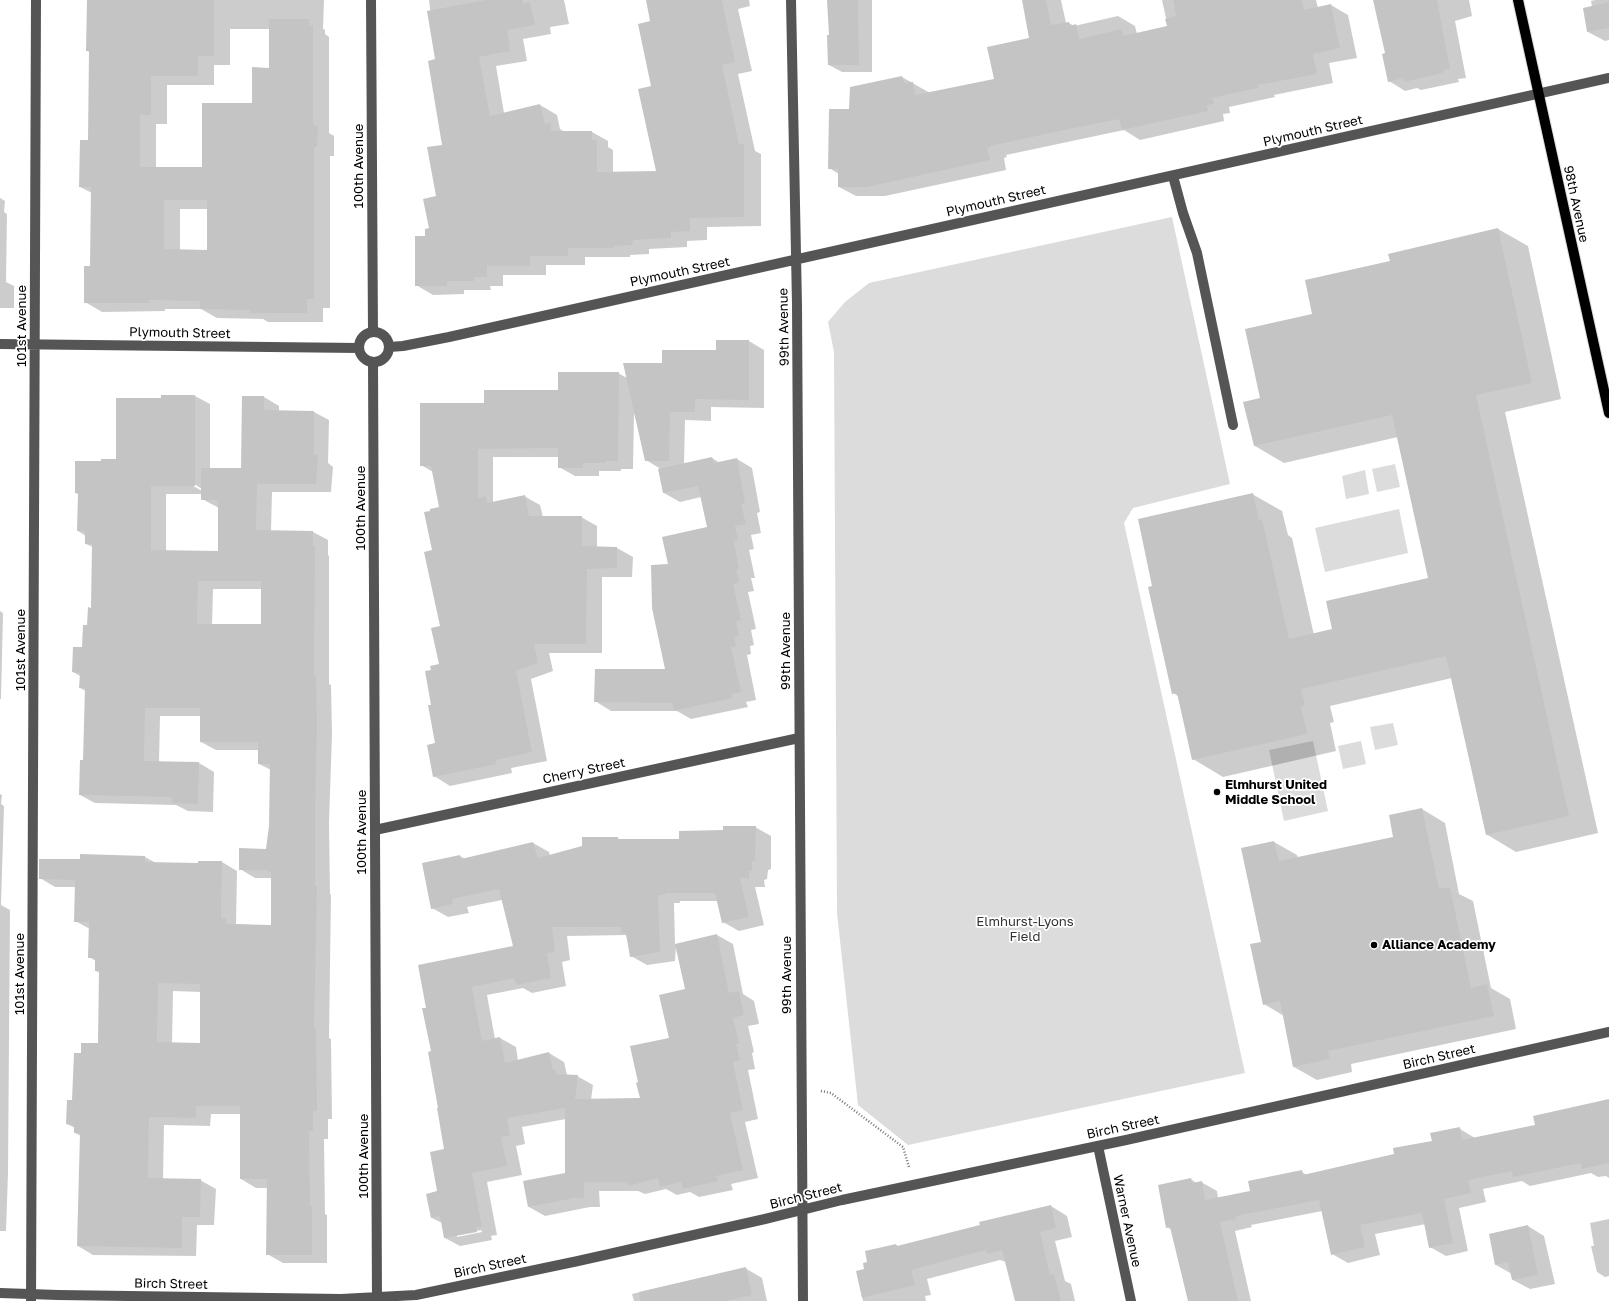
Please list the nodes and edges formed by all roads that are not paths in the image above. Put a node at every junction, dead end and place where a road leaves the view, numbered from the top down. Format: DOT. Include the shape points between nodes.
graph roads {
  1 [pos="36,0"];
  2 [pos="371,0"];
  3 [pos="791,0"];
  4 [pos="1518,0"];
  5 [pos="1609,78"];
  6 [pos="1539,94"];
  7 [pos="1173,176"];
  8 [pos="796,260"];
  9 [pos="373,332"];
  10 [pos="0,344"];
  11 [pos="35,344"];
  12 [pos="389,347"];
  13 [pos="359,348"];
  14 [pos="373,362"];
  15 [pos="1609,413"];
  16 [pos="1233,425"];
  17 [pos="799,738"];
  18 [pos="375,830"];
  19 [pos="1609,1032"];
  20 [pos="1098,1146"];
  21 [pos="802,1210"];
  22 [pos="0,1292"];
  23 [pos="31,1297"];
  24 [pos="377,1299"];
  25 [pos="803,1301"];
  26 [pos="1131,1301"];
  1 -- 11 [label="street, 101st Avenue"];
  2 -- 9 [label="street, 100th Avenue"];
  3 -- 8 [label="street, 99th Avenue"];
  4 -- 6 [label="main road, 98th Avenue"];
  5 -- 6 [label="street, Plymouth Street"];
  6 -- 7 [label="street, Plymouth Street"];
  6 -- 15 [label="main road, 98th Avenue"];
  7 -- 8 [label="street, Plymouth Street"];
  7 -- 16 [label="street" via="1182,213 1197,253"];
  8 -- 12 [label="street, Plymouth Street" via="428,341"];
  8 -- 17 [label="street, 99th Avenue"];
  9 -- 12 [label="street" via="379,332 384,336"];
  9 -- 13 [label="street" via="362,336"];
  10 -- 11 [label="street, Plymouth Street"];
  11 -- 13 [label="street, Plymouth Street"];
  11 -- 23 [label="street, 101st Avenue"];
  12 -- 14 [label="street" via="385,358"];
  13 -- 14 [label="street" via="363,358"];
  14 -- 18 [label="street, 100th Avenue"];
  17 -- 18 [label="street, Cherry Street"];
  17 -- 21 [label="street, 99th Avenue"];
  18 -- 24 [label="street, 100th Avenue"];
  19 -- 20 [label="street, Birch Street"];
  20 -- 21 [label="street, Birch Street"];
  20 -- 26 [label="street, Warner Avenue"];
  21 -- 24 [label="street, Birch Street" via="416,1295"];
  21 -- 25 [label="street, 99th Avenue"];
  22 -- 23 [label="street, Birch Street"];
  23 -- 24 [label="street, Birch Street"];
}
